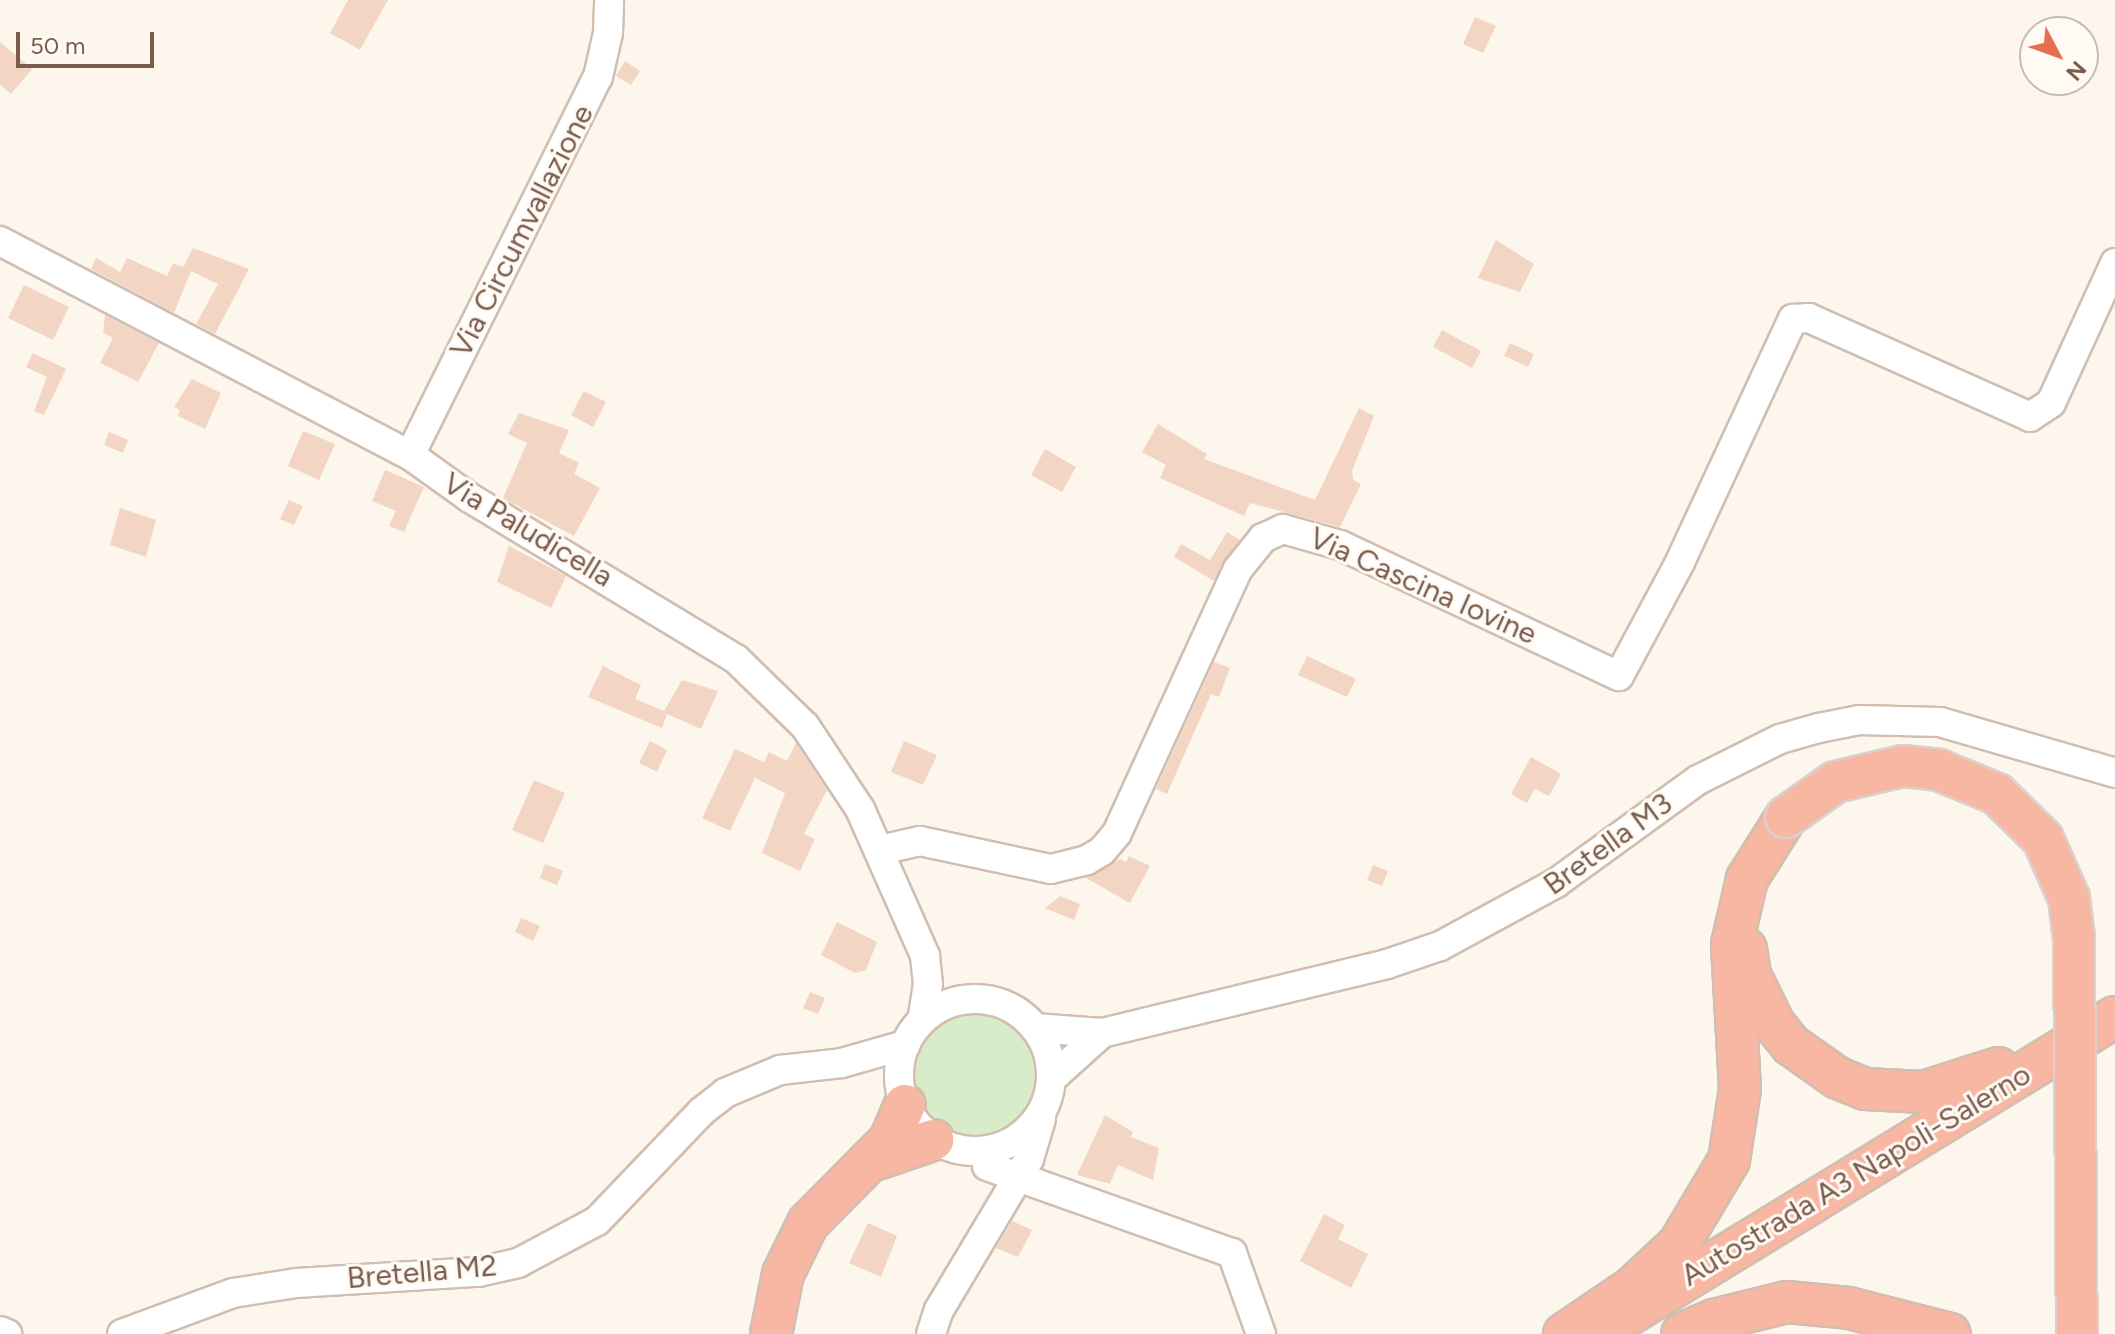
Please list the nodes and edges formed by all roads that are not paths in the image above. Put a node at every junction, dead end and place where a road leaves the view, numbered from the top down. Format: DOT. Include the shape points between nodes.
graph roads {
  1 [pos="609,0"];
  2 [pos="0,241"];
  3 [pos="2115,263"];
  4 [pos="410,455"];
  5 [pos="2115,773"];
  6 [pos="880,850"];
  7 [pos="1741,910"];
  8 [pos="925,956"];
  9 [pos="2115,999"];
  10 [pos="971,1000"];
  11 [pos="2115,1017"];
  12 [pos="922,1020"];
  13 [pos="1035,1028"];
  14 [pos="1102,1033"];
  15 [pos="905,1045"];
  16 [pos="2115,1045"];
  17 [pos="842,1063"];
  18 [pos="1052,1078"];
  19 [pos="902,1098"];
  20 [pos="1039,1125"];
  21 [pos="962,1152"];
  22 [pos="868,1162"];
  23 [pos="1017,1179"];
  24 [pos="1056,1187"];
  25 [pos="985,1231"];
  26 [pos="0,1331"];
  27 [pos="128,1333"];
  28 [pos="7,1334"];
  29 [pos="771,1334"];
  30 [pos="931,1334"];
  31 [pos="1261,1334"];
  32 [pos="1564,1334"];
  33 [pos="1597,1334"];
  34 [pos="1643,1334"];
  35 [pos="1682,1334"];
  36 [pos="1950,1334"];
  37 [pos="2077,1334"];
  1 -- 4 [label="street, Via Circumvallazione" via="598,77"];
  2 -- 4 [label="street, Via Paludicella"];
  3 -- 6 [label="street, Via Cascina Iovine" via="2051,403 2030,417 1809,318 1793,319 1680,562 1619,676 1340,545 1283,529 1263,538 1238,569 1117,833 1102,851 1051,869 920,841"];
  4 -- 6 [label="street, Via Paludicella" via="470,498 736,659 824,751"];
  5 -- 14 [label="street, Bretella M3" via="1940,722 1859,720 1819,728 1742,755 1698,780 1556,883 1440,946 1387,964"];
  6 -- 8 [label="street, Via Paludicella"];
  7 -- 9 [label="highway" via="1750,975 1774,1024 1813,1064 1865,1089 1923,1092 1958,1085 1996,1069"];
  7 -- 32 [label="highway" via="1732,944 1740,1089 1729,1160 1679,1244 1632,1288"];
  7 -- 37 [label="highway, bridge" via="1747,879 1786,817 1835,782 1869,771 1903,766 1939,770 1997,794 2022,814 2049,848 2069,898 2074,936"];
  8 -- 10 [label="street, Via Paludicella"];
  8 -- 12 [label="street, Via Paludicella" via="928,984"];
  10 -- 12 [label="street" via="948,1004"];
  10 -- 13 [label="street" via="1007,1006"];
  11 -- 33 [label="highway, Autostrada A3 Napoli-Salerno"];
  12 -- 15 [label="street"];
  13 -- 14 [label="street, Bretella M3"];
  13 -- 18 [label="street"];
  14 -- 18 [label="street, Bretella M3"];
  15 -- 17 [label="street, Bretella M2"];
  15 -- 19 [label="street"];
  16 -- 34 [label="highway, Autostrada A3 Napoli-Salerno"];
  17 -- 19 [label="street"];
  17 -- 27 [label="street, Bretella M2" via="780,1070 725,1093 680,1133 611,1209 541,1254 478,1272 296,1283 233,1293"];
  18 -- 20 [label="street"];
  19 -- 21 [label="street"];
  19 -- 22 [label="highway" via="890,1140"];
  20 -- 21 [label="street" via="1002,1147"];
  20 -- 23 [label="street"];
  20 -- 24 [label="street" via="1040,1172"];
  21 -- 22 [label="highway"];
  21 -- 23 [label="street"];
  21 -- 25 [label="street" via="994,1190"];
  22 -- 29 [label="highway" via="808,1223 783,1274"];
  23 -- 24 [label="street"];
  23 -- 25 [label="street"];
  24 -- 31 [label="street" via="1232,1253"];
  25 -- 30 [label="street"];
  26 -- 28 [label="street"];
  35 -- 36 [label="highway" via="1714,1320 1787,1302 1849,1308"];
}
